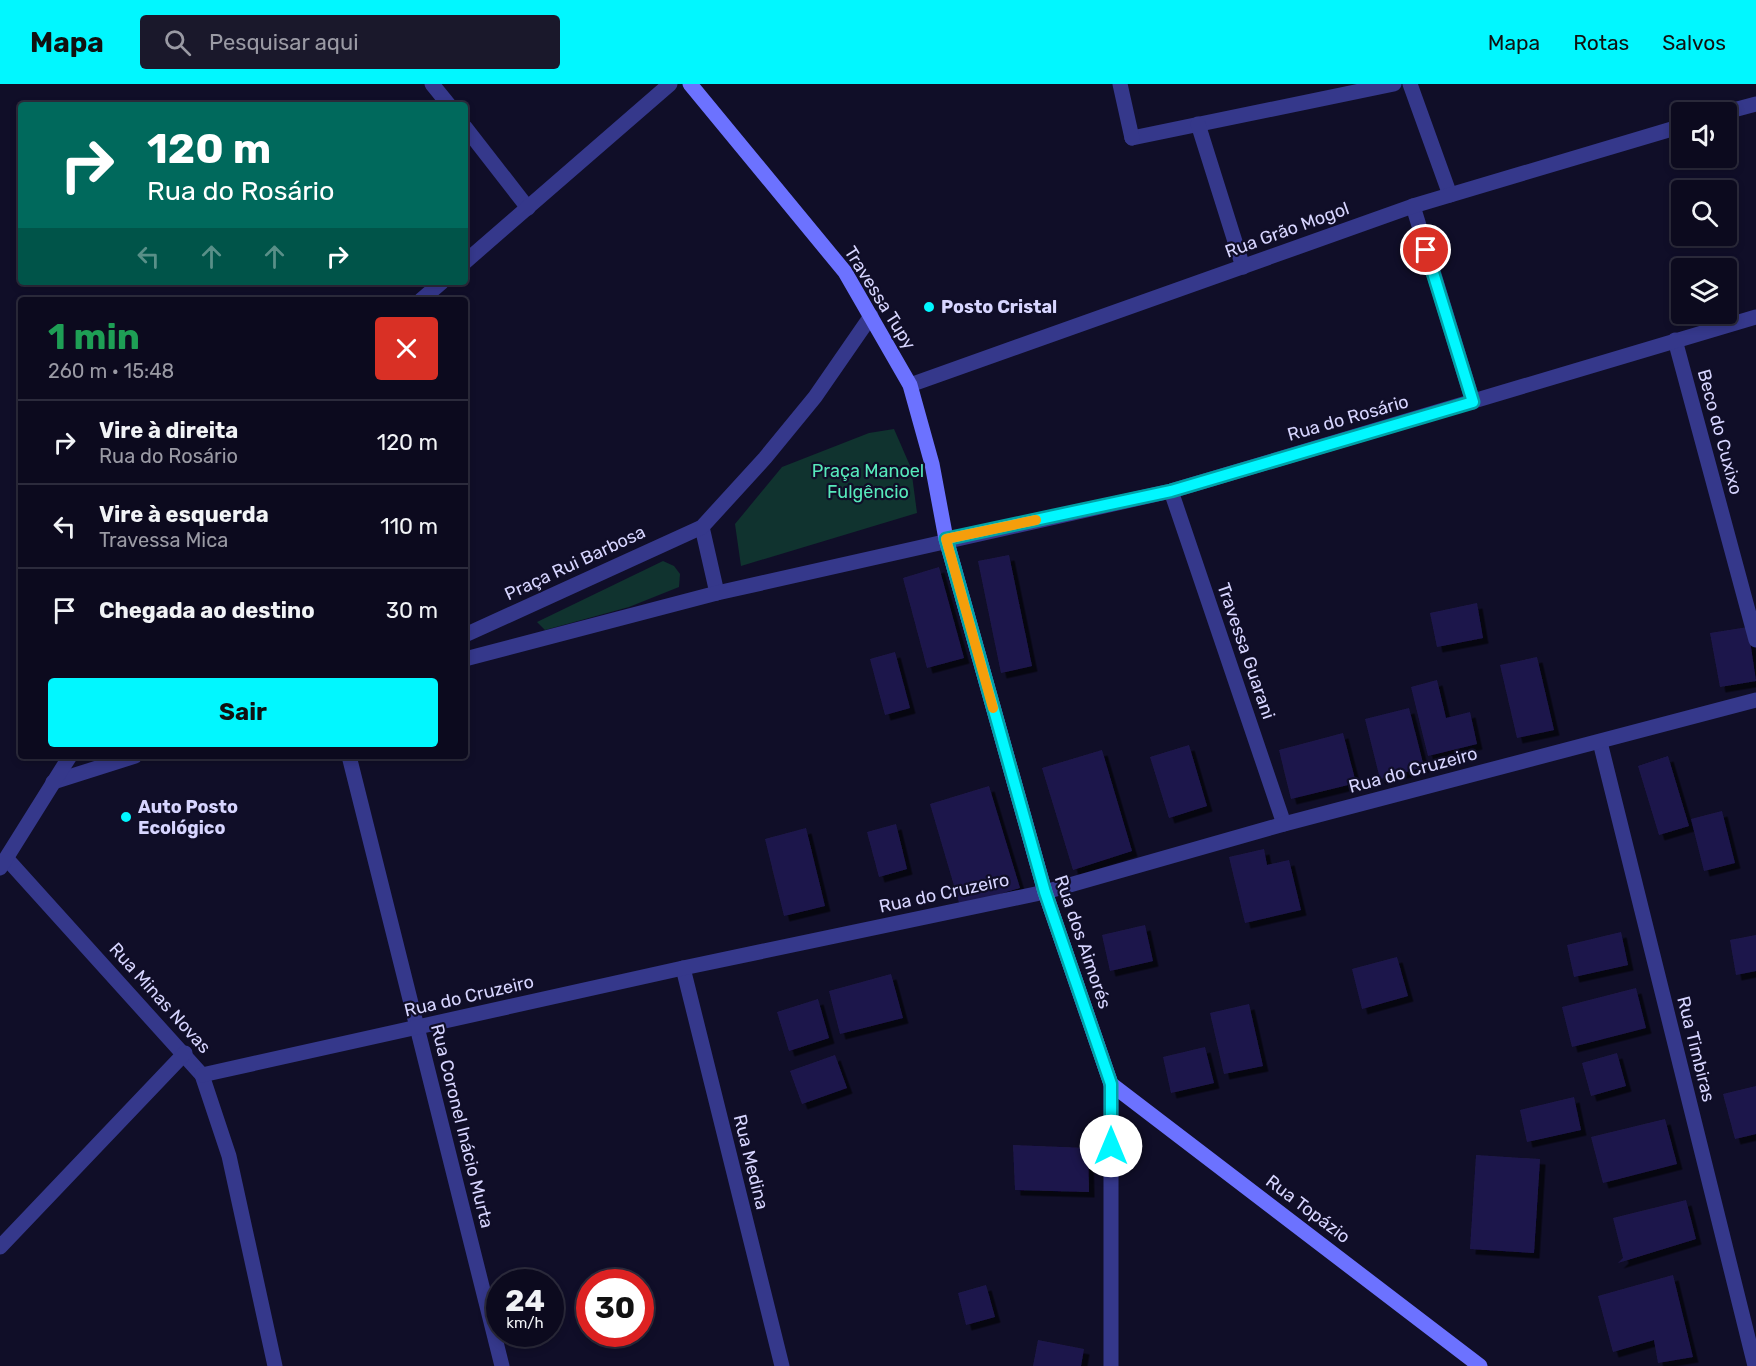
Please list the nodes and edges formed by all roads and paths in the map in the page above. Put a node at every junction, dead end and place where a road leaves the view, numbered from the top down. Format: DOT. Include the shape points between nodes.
graph roads {
  1 [pos="432,84"];
  2 [pos="670,84"];
  3 [pos="690,84"];
  4 [pos="1120,84"];
  5 [pos="1316,84"];
  6 [pos="1394,84"];
  7 [pos="1410,84"];
  8 [pos="1320,99"];
  9 [pos="446,102"];
  10 [pos="1756,104"];
  11 [pos="1737,109"];
  12 [pos="1198,124"];
  13 [pos="1671,129"];
  14 [pos="468,130"];
  15 [pos="1450,195"];
  16 [pos="1413,206"];
  17 [pos="528,208"];
  18 [pos="468,259"];
  19 [pos="1243,267"];
  20 [pos="438,285"];
  21 [pos="424,297"];
  22 [pos="871,316"];
  23 [pos="1756,317"];
  24 [pos="1675,340"];
  25 [pos="910,385"];
  26 [pos="1473,402"];
  27 [pos="1171,491"];
  28 [pos="702,527"];
  29 [pos="946,539"];
  30 [pos="717,593"];
  31 [pos="468,634"];
  32 [pos="1756,640"];
  33 [pos="468,658"];
  34 [pos="1756,700"];
  35 [pos="1600,742"];
  36 [pos="68,759"];
  37 [pos="126,759"];
  38 [pos="350,759"];
  39 [pos="54,782"];
  40 [pos="1284,824"];
  41 [pos="4,863"];
  42 [pos="1045,892"];
  43 [pos="683,968"];
  44 [pos="418,1027"];
  45 [pos="185,1053"];
  46 [pos="202,1075"];
  47 [pos="1111,1084"];
  48 [pos="0,1247"];
  49 [pos="274,1366"];
  50 [pos="502,1366"];
  51 [pos="782,1366"];
  52 [pos="1111,1366"];
  53 [pos="1480,1366"];
  54 [pos="1755,1366"];
  1 -- 9 [label="street"];
  2 -- 17 [label="street"];
  3 -- 22 [label="main road, Travessa Tupy" via="845,272"];
  4 -- 12 [label="street" via="1132,138"];
  5 -- 8 [label="street"];
  6 -- 8 [label="street"];
  7 -- 15 [label="street"];
  8 -- 12 [label="street"];
  10 -- 11 [label="street"];
  12 -- 19 [label="street"];
  13 -- 15 [label="street, Rua Grão Mogol"];
  14 -- 17 [label="street"];
  15 -- 16 [label="street, Rua Grão Mogol"];
  16 -- 19 [label="street, Rua Grão Mogol"];
  16 -- 26 [label="street"];
  17 -- 18 [label="street"];
  19 -- 25 [label="street, Rua Grão Mogol"];
  20 -- 21 [label="street"];
  22 -- 25 [label="main road, Travessa Tupy"];
  22 -- 28 [label="street" via="815,396"];
  23 -- 24 [label="street, Rua do Rosário"];
  24 -- 26 [label="street, Rua do Rosário"];
  24 -- 32 [label="street, Beco do Cuxixo"];
  25 -- 29 [label="main road, Travessa Tupy" via="932,464"];
  26 -- 27 [label="street, Rua do Rosário"];
  27 -- 29 [label="street, Rua do Rosário"];
  27 -- 40 [label="street, Travessa Guarani"];
  28 -- 30 [label="street"];
  28 -- 31 [label="street, Praça Rui Barbosa"];
  29 -- 30 [label="street"];
  29 -- 42 [label="main road, Rua dos Aimorés"];
  30 -- 33 [label="street"];
  34 -- 35 [label="street, Rua do Cruzeiro"];
  35 -- 40 [label="street, Rua do Cruzeiro"];
  35 -- 54 [label="street, Rua Timbiras"];
  36 -- 39 [label="street"];
  37 -- 39 [label="street"];
  38 -- 44 [label="street, Rua Coronel Inácio Murta"];
  39 -- 41 [label="street"];
  40 -- 42 [label="street, Rua do Cruzeiro"];
  41 -- 45 [label="street, Rua Minas Novas"];
  42 -- 43 [label="street, Rua do Cruzeiro"];
  42 -- 47 [label="main road, Rua dos Aimorés"];
  43 -- 44 [label="street, Rua do Cruzeiro"];
  43 -- 51 [label="street, Rua Medina"];
  44 -- 46 [label="street, Rua do Cruzeiro"];
  44 -- 50 [label="street, Rua Coronel Inácio Murta"];
  45 -- 46 [label="street, Rua Minas Novas"];
  45 -- 48 [label="street"];
  46 -- 49 [label="street, Rua Minas Novas" via="229,1156"];
  47 -- 52 [label="street, Rua dos Aimorés"];
  47 -- 53 [label="main road, Rua Topázio"];
}
